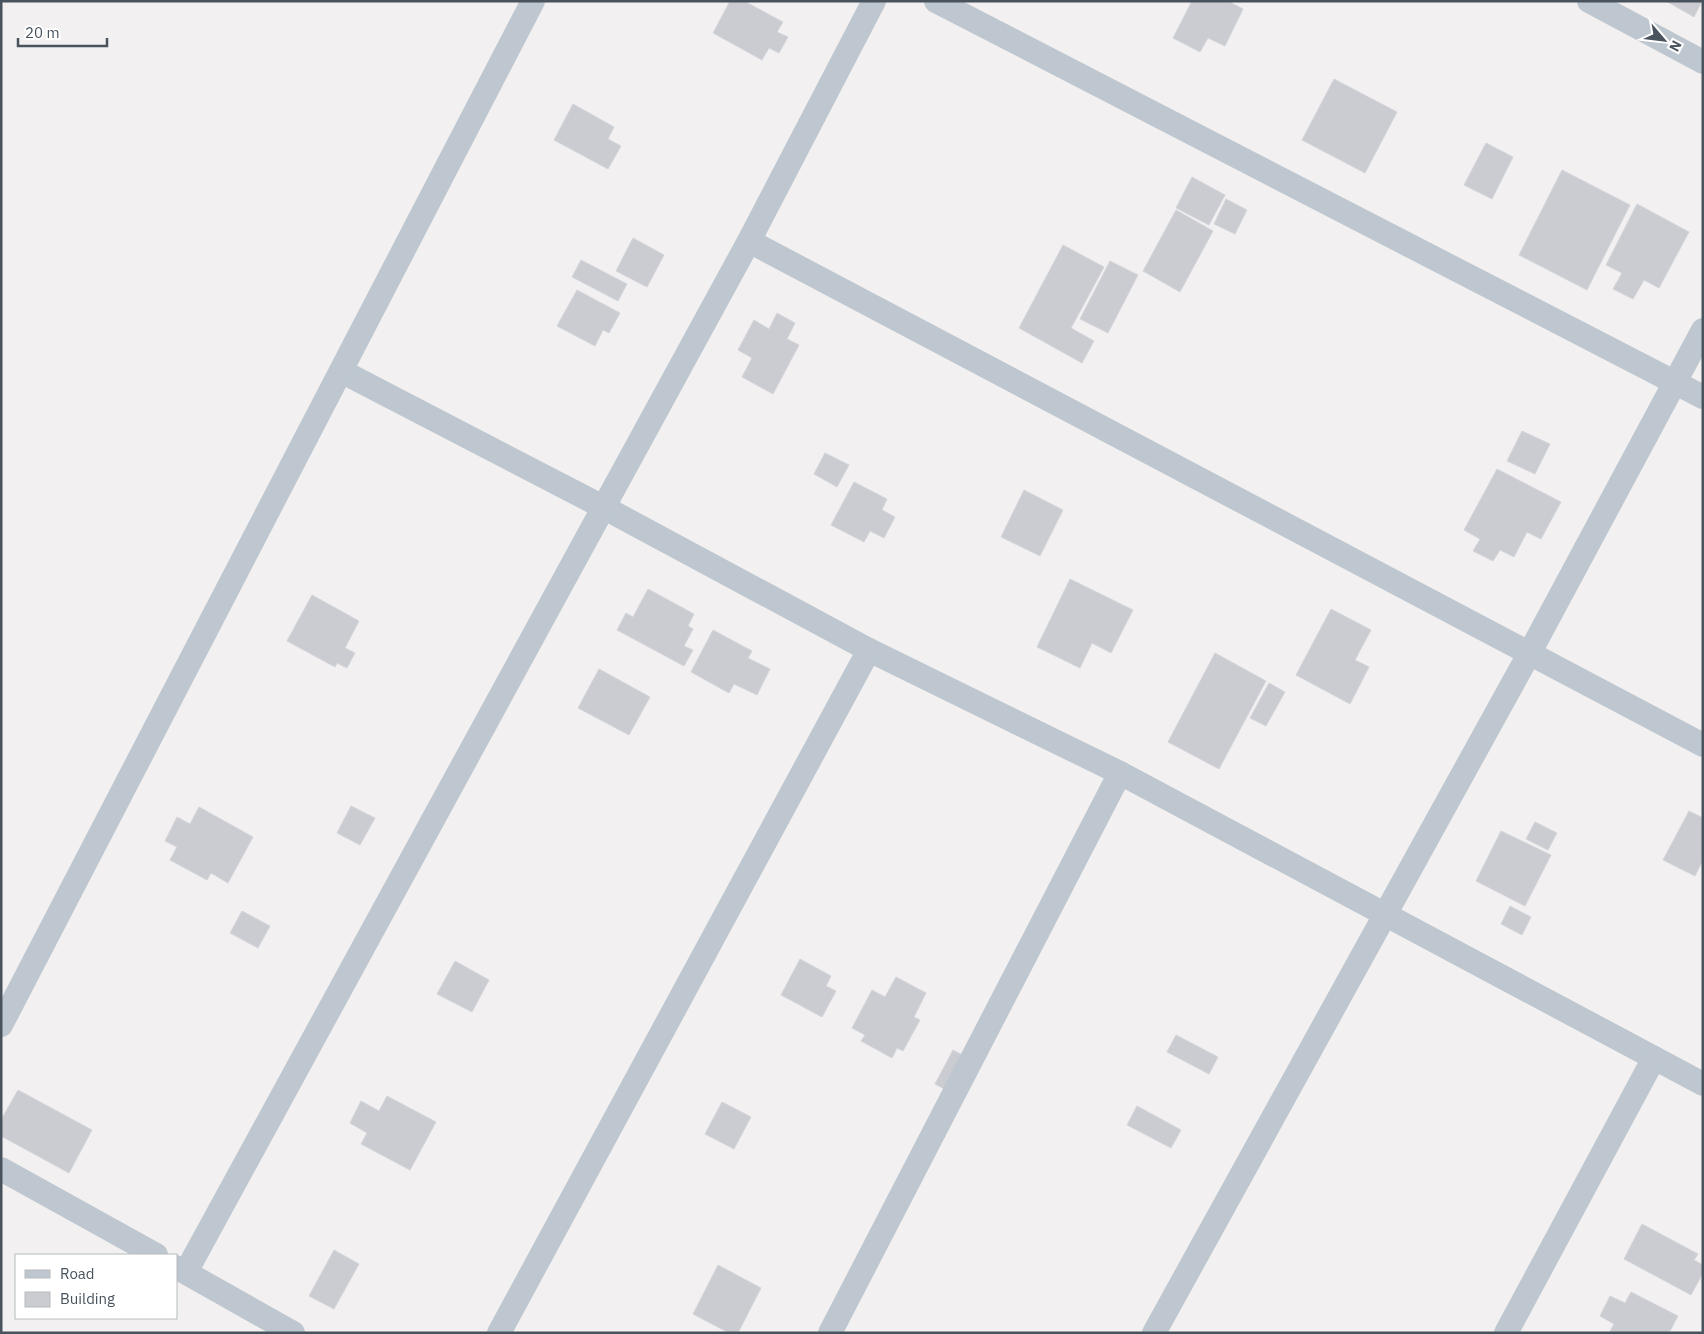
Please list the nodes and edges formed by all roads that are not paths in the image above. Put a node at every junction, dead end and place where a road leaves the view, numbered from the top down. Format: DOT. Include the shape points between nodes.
graph roads {
  1 [pos="534,1"];
  2 [pos="874,1"];
  3 [pos="936,1"];
  4 [pos="1589,1"];
  5 [pos="1703,62"];
  6 [pos="749,241"];
  7 [pos="1703,330"];
  8 [pos="341,371"];
  9 [pos="1676,382"];
  10 [pos="1703,397"];
  11 [pos="603,507"];
  12 [pos="868,650"];
  13 [pos="1529,654"];
  14 [pos="1703,745"];
  15 [pos="1120,773"];
  16 [pos="1386,914"];
  17 [pos="1,1025"];
  18 [pos="1654,1058"];
  19 [pos="1703,1084"];
  20 [pos="1,1169"];
  21 [pos="154,1254"];
  22 [pos="181,1269"];
  23 [pos="294,1333"];
  24 [pos="499,1333"];
  25 [pos="830,1333"];
  26 [pos="1154,1333"];
  27 [pos="1506,1333"];
  1 -- 8 [label="street"];
  2 -- 6 [label="street"];
  3 -- 9 [label="street"];
  4 -- 5 [label="street"];
  6 -- 11 [label="street"];
  6 -- 13 [label="street"];
  7 -- 9 [label="street"];
  8 -- 11 [label="street"];
  8 -- 17 [label="street"];
  9 -- 10 [label="street"];
  9 -- 13 [label="street"];
  11 -- 12 [label="street"];
  11 -- 22 [label="street"];
  12 -- 15 [label="street"];
  12 -- 24 [label="street"];
  13 -- 14 [label="street"];
  13 -- 16 [label="street"];
  15 -- 16 [label="street"];
  15 -- 25 [label="street"];
  16 -- 18 [label="street"];
  16 -- 26 [label="street"];
  18 -- 19 [label="street"];
  18 -- 27 [label="street"];
  20 -- 21 [label="street"];
  22 -- 23 [label="street"];
}
